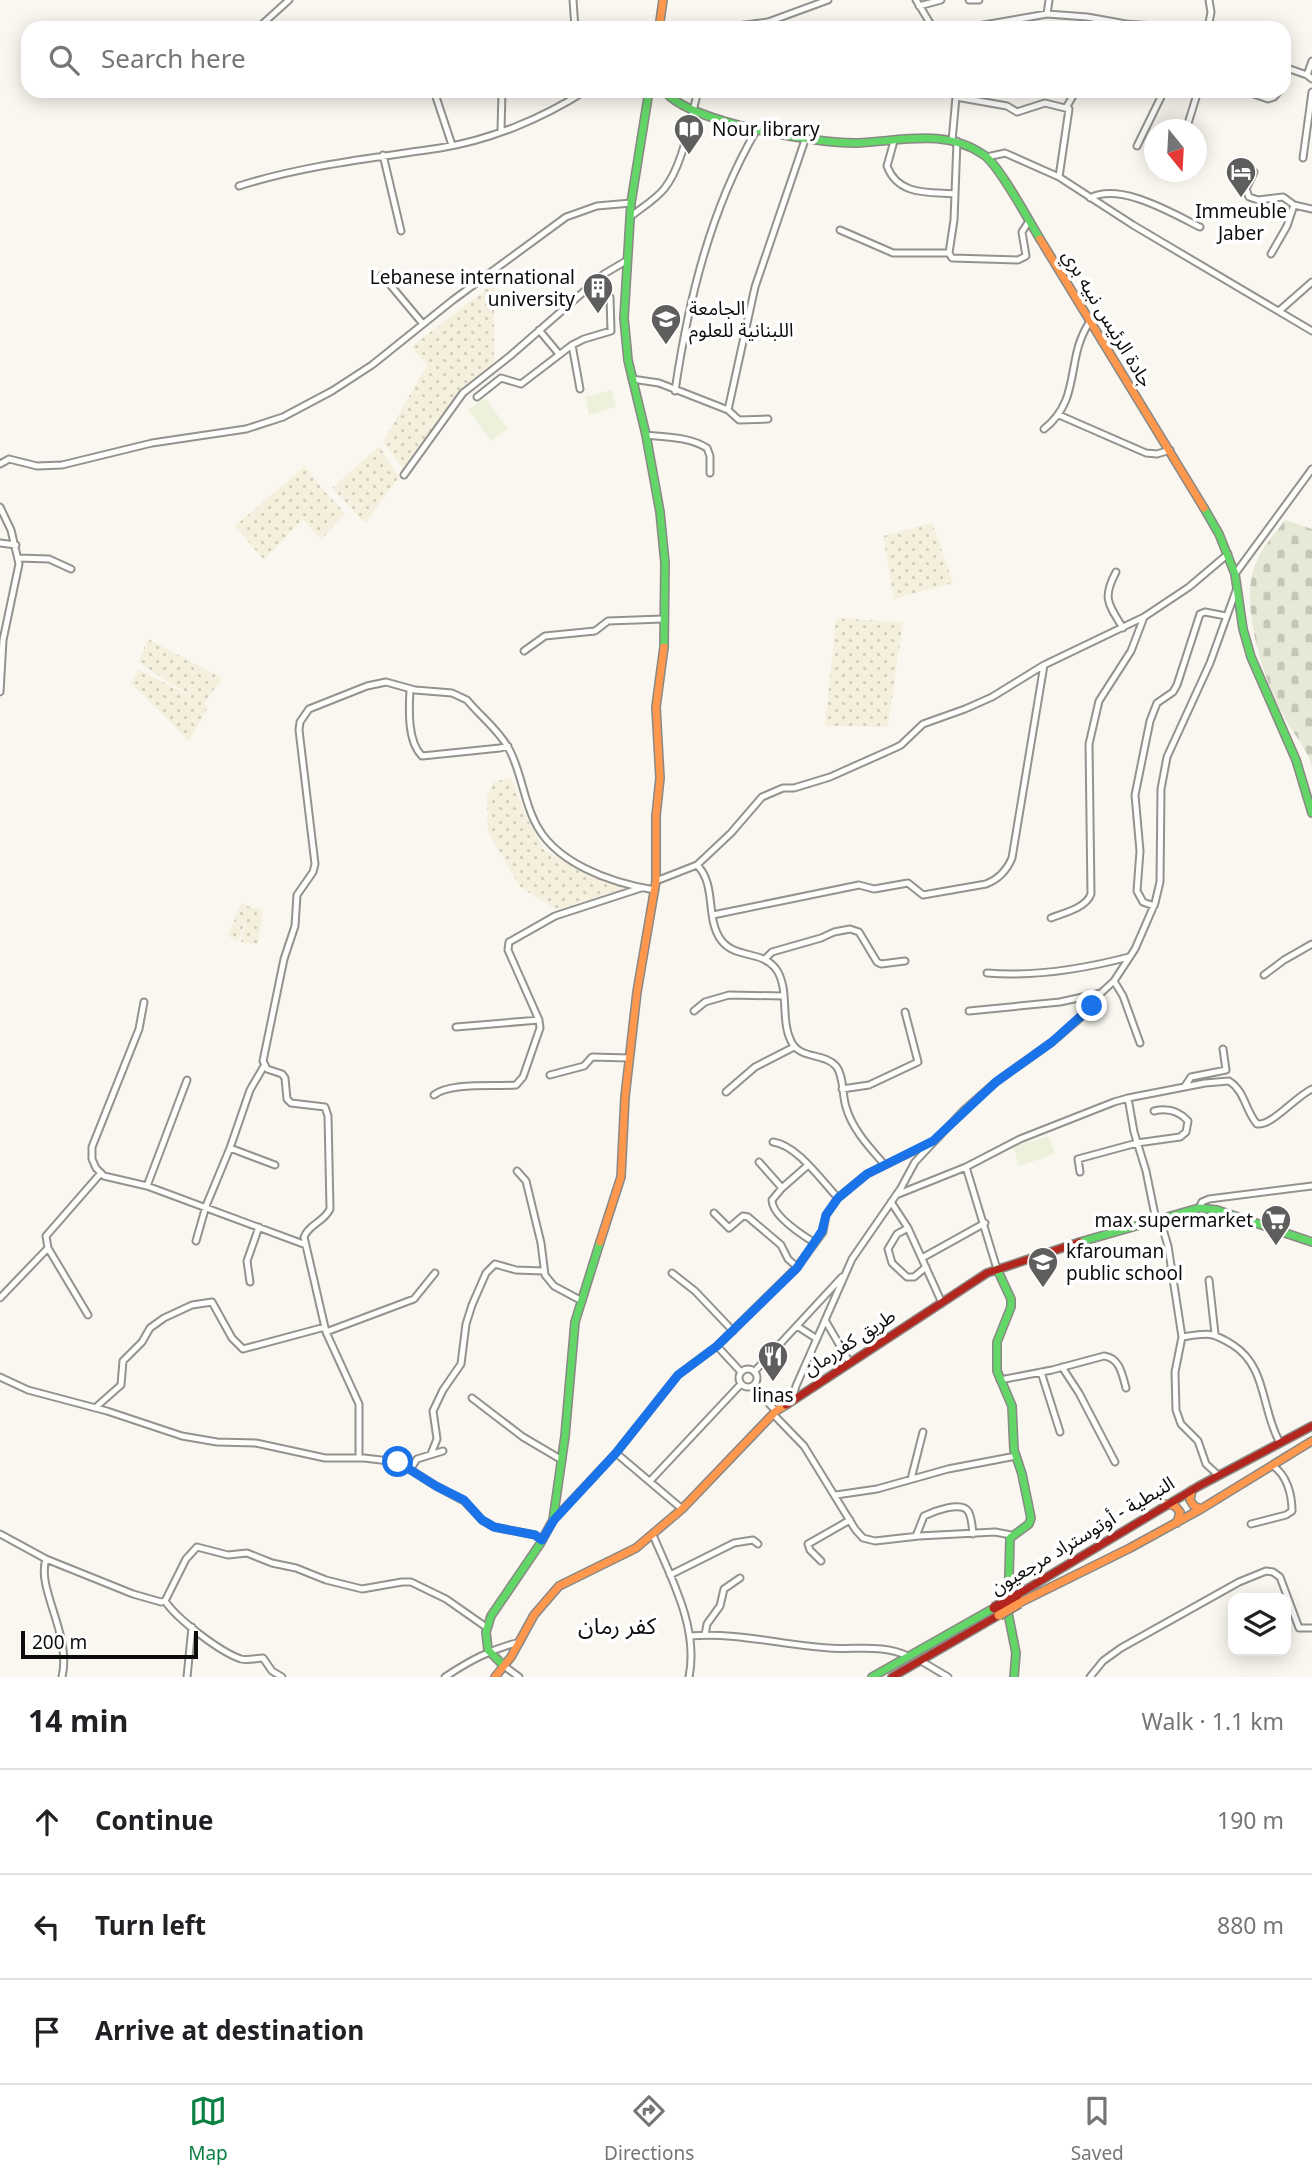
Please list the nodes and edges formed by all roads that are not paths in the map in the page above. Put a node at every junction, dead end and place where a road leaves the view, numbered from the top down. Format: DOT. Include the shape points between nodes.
graph roads {
  1 [pos="289,0"];
  2 [pos="573,0"];
  3 [pos="663,0"];
  4 [pos="828,0"];
  5 [pos="941,0"];
  6 [pos="969,0"];
  7 [pos="979,0"];
  8 [pos="1049,0"];
  9 [pos="1209,0"];
  10 [pos="917,3"];
  11 [pos="1047,15"];
  12 [pos="266,21"];
  13 [pos="574,21"];
  14 [pos="660,21"];
  15 [pos="778,21"];
  16 [pos="929,21"];
  17 [pos="1010,21"];
  18 [pos="1101,21"];
  19 [pos="1210,21"];
  20 [pos="1312,61"];
  21 [pos="1291,69"];
  22 [pos="1309,77"];
  23 [pos="1312,92"];
  24 [pos="436,98"];
  25 [pos="502,98"];
  26 [pos="574,98"];
  27 [pos="648,98"];
  28 [pos="672,98"];
  29 [pos="696,98"];
  30 [pos="955,98"];
  31 [pos="972,98"];
  32 [pos="1071,98"];
  33 [pos="1161,98"];
  34 [pos="1196,98"];
  35 [pos="1069,109"];
  36 [pos="693,111"];
  37 [pos="1189,119"];
  38 [pos="501,131"];
  39 [pos="756,131"];
  40 [pos="806,137"];
  41 [pos="894,141"];
  42 [pos="955,141"];
  43 [pos="452,145"];
  44 [pos="1137,146"];
  45 [pos="383,155"];
  46 [pos="987,157"];
  47 [pos="1303,158"];
  48 [pos="1254,172"];
  49 [pos="1059,177"];
  50 [pos="239,186"];
  51 [pos="956,194"];
  52 [pos="1090,198"];
  53 [pos="631,204"];
  54 [pos="1294,205"];
  55 [pos="1312,209"];
  56 [pos="630,217"];
  57 [pos="1029,221"];
  58 [pos="1200,227"];
  59 [pos="841,230"];
  60 [pos="401,231"];
  61 [pos="949,253"];
  62 [pos="1271,254"];
  63 [pos="626,261"];
  64 [pos="382,275"];
  65 [pos="1312,282"];
  66 [pos="610,297"];
  67 [pos="1279,311"];
  68 [pos="1089,323"];
  69 [pos="423,324"];
  70 [pos="539,330"];
  71 [pos="1312,331"];
  72 [pos="572,345"];
  73 [pos="559,354"];
  74 [pos="632,379"];
  75 [pos="580,389"];
  76 [pos="675,391"];
  77 [pos="477,397"];
  78 [pos="728,411"];
  79 [pos="1059,415"];
  80 [pos="768,419"];
  81 [pos="1044,429"];
  82 [pos="646,435"];
  83 [pos="1170,450"];
  84 [pos="0,464"];
  85 [pos="1312,469"];
  86 [pos="710,473"];
  87 [pos="404,475"];
  88 [pos="0,507"];
  89 [pos="0,543"];
  90 [pos="16,545"];
  91 [pos="1228,554"];
  92 [pos="19,558"];
  93 [pos="71,569"];
  94 [pos="1116,572"];
  95 [pos="1236,574"];
  96 [pos="1237,588"];
  97 [pos="1226,616"];
  98 [pos="1144,617"];
  99 [pos="663,620"];
  100 [pos="1123,628"];
  101 [pos="524,651"];
  102 [pos="1044,664"];
  103 [pos="410,689"];
  104 [pos="0,692"];
  105 [pos="508,746"];
  106 [pos="1312,810"];
  107 [pos="697,865"];
  108 [pos="656,886"];
  109 [pos="641,888"];
  110 [pos="1154,906"];
  111 [pos="713,915"];
  112 [pos="1051,918"];
  113 [pos="1312,944"];
  114 [pos="1129,957"];
  115 [pos="765,959"];
  116 [pos="905,961"];
  117 [pos="987,973"];
  118 [pos="1264,975"];
  119 [pos="1114,981"];
  120 [pos="1101,993"];
  121 [pos="783,996"];
  122 [pos="144,1002"];
  123 [pos="694,1011"];
  124 [pos="969,1011"];
  125 [pos="905,1013"];
  126 [pos="539,1020"];
  127 [pos="456,1027"];
  128 [pos="1140,1043"];
  129 [pos="794,1047"];
  130 [pos="1223,1049"];
  131 [pos="629,1058"];
  132 [pos="264,1066"];
  133 [pos="550,1075"];
  134 [pos="187,1080"];
  135 [pos="1185,1086"];
  136 [pos="842,1089"];
  137 [pos="1312,1089"];
  138 [pos="726,1092"];
  139 [pos="434,1095"];
  140 [pos="1128,1098"];
  141 [pos="1154,1111"];
  142 [pos="933,1141"];
  143 [pos="773,1142"];
  144 [pos="1137,1143"];
  145 [pos="230,1148"];
  146 [pos="759,1162"];
  147 [pos="884,1164"];
  148 [pos="275,1165"];
  149 [pos="807,1166"];
  150 [pos="966,1167"];
  151 [pos="517,1171"];
  152 [pos="1080,1172"];
  153 [pos="101,1173"];
  154 [pos="146,1186"];
  155 [pos="1312,1186"];
  156 [pos="782,1188"];
  157 [pos="896,1195"];
  158 [pos="838,1198"];
  159 [pos="891,1202"];
  160 [pos="206,1206"];
  161 [pos="1199,1208"];
  162 [pos="714,1213"];
  163 [pos="1158,1219"];
  164 [pos="985,1223"];
  165 [pos="258,1227"];
  166 [pos="908,1227"];
  167 [pos="195,1241"];
  168 [pos="1312,1242"];
  169 [pos="815,1243"];
  170 [pos="306,1245"];
  171 [pos="48,1248"];
  172 [pos="922,1258"];
  173 [pos="926,1267"];
  174 [pos="797,1268"];
  175 [pos="997,1269"];
  176 [pos="543,1271"];
  177 [pos="847,1272"];
  178 [pos="435,1273"];
  179 [pos="672,1273"];
  180 [pos="1209,1280"];
  181 [pos="250,1282"];
  182 [pos="0,1298"];
  183 [pos="582,1301"];
  184 [pos="942,1303"];
  185 [pos="88,1315"];
  186 [pos="825,1320"];
  187 [pos="797,1326"];
  188 [pos="326,1330"];
  189 [pos="733,1331"];
  190 [pos="1215,1334"];
  191 [pos="1182,1337"];
  192 [pos="817,1339"];
  193 [pos="717,1346"];
  194 [pos="849,1363"];
  195 [pos="1062,1367"];
  196 [pos="741,1372"];
  197 [pos="754,1372"];
  198 [pos="1041,1372"];
  199 [pos="0,1377"];
  200 [pos="1000,1380"];
  201 [pos="741,1384"];
  202 [pos="752,1386"];
  203 [pos="1126,1388"];
  204 [pos="472,1398"];
  205 [pos="792,1400"];
  206 [pos="95,1408"];
  207 [pos="774,1413"];
  208 [pos="1312,1426"];
  209 [pos="923,1432"];
  210 [pos="1060,1432"];
  211 [pos="1279,1441"];
  212 [pos="1312,1441"];
  213 [pos="443,1451"];
  214 [pos="616,1453"];
  215 [pos="431,1454"];
  216 [pos="1016,1456"];
  217 [pos="359,1458"];
  218 [pos="562,1460"];
  219 [pos="1115,1462"];
  220 [pos="1273,1466"];
  221 [pos="410,1470"];
  222 [pos="1218,1475"];
  223 [pos="911,1479"];
  224 [pos="650,1481"];
  225 [pos="1192,1490"];
  226 [pos="836,1495"];
  227 [pos="1167,1504"];
  228 [pos="682,1509"];
  229 [pos="1201,1509"];
  230 [pos="554,1520"];
  231 [pos="850,1520"];
  232 [pos="1177,1522"];
  233 [pos="1251,1524"];
  234 [pos="0,1534"];
  235 [pos="973,1534"];
  236 [pos="653,1535"];
  237 [pos="1011,1535"];
  238 [pos="916,1536"];
  239 [pos="542,1540"];
  240 [pos="758,1544"];
  241 [pos="46,1559"];
  242 [pos="821,1561"];
  243 [pos="670,1575"];
  244 [pos="740,1578"];
  245 [pos="1018,1599"];
  246 [pos="165,1601"];
  247 [pos="996,1611"];
  248 [pos="192,1627"];
  249 [pos="486,1627"];
  250 [pos="1312,1628"];
  251 [pos="705,1635"];
  252 [pos="690,1636"];
  253 [pos="520,1642"];
  254 [pos="488,1652"];
  255 [pos="908,1656"];
  256 [pos="921,1661"];
  257 [pos="504,1666"];
  258 [pos="62,1677"];
  259 [pos="187,1677"];
  260 [pos="282,1677"];
  261 [pos="444,1677"];
  262 [pos="495,1677"];
  263 [pos="519,1677"];
  264 [pos="689,1677"];
  265 [pos="872,1677"];
  266 [pos="892,1677"];
  267 [pos="948,1677"];
  268 [pos="1014,1677"];
  269 [pos="1090,1677"];
  1 -- 12 [label="street"];
  2 -- 13 [label="street"];
  3 -- 14 [label="main road"];
  4 -- 15 [label="street"];
  5 -- 10 [label="street"];
  6 -- 7 [label="street"];
  8 -- 11 [label="street"];
  9 -- 19 [label="street"];
  10 -- 16 [label="street"];
  11 -- 17 [label="street"];
  11 -- 18 [label="street"];
  20 -- 22 [label="street"];
  21 -- 22 [label="street"];
  23 -- 47 [label="street"];
  24 -- 43 [label="street"];
  25 -- 38 [label="street"];
  26 -- 38 [label="street"];
  27 -- 53 [label="main road"];
  28 -- 36 [label="main road, جادة الرئيس نبيه بري"];
  29 -- 36 [label="street"];
  30 -- 42 [label="street"];
  31 -- 35 [label="street" via="1017,112 1045,103"];
  32 -- 35 [label="street"];
  33 -- 44 [label="street"];
  34 -- 37 [label="street"];
  35 -- 49 [label="street"];
  36 -- 39 [label="main road, جادة الرئيس نبيه بري"];
  36 -- 56 [label="street" via="671,179"];
  38 -- 43 [label="street"];
  39 -- 40 [label="main road, جادة الرئيس نبيه بري"];
  39 -- 76 [label="street" via="735,170 699,268"];
  40 -- 41 [label="main road, جادة الرئيس نبيه بري" via="856,143"];
  40 -- 78 [label="street" via="755,287"];
  41 -- 42 [label="main road, جادة الرئيس نبيه بري" via="925,137"];
  41 -- 51 [label="street" via="887,166 898,183 912,190"];
  42 -- 46 [label="main road, جادة الرئيس نبيه بري"];
  42 -- 51 [label="street"];
  43 -- 45 [label="street"];
  45 -- 50 [label="street" via="305,168"];
  45 -- 60 [label="street"];
  46 -- 49 [label="street" via="1005,153"];
  46 -- 57 [label="main road, جادة الرئيس نبيه بري"];
  48 -- 54 [label="street" via="1246,189 1248,196 1258,200 1283,197"];
  49 -- 52 [label="street"];
  51 -- 61 [label="street"];
  52 -- 58 [label="street" via="1102,193 1130,196"];
  52 -- 67 [label="street"];
  53 -- 56 [label="main road"];
  53 -- 69 [label="street" via="597,206 566,217"];
  54 -- 55 [label="street"];
  54 -- 62 [label="street"];
  56 -- 63 [label="main road"];
  57 -- 61 [label="street" via="1022,232 1024,259 962,260"];
  57 -- 68 [label="main road, جادة الرئيس نبيه بري"];
  59 -- 61 [label="street" via="893,253"];
  63 -- 70 [label="street"];
  63 -- 74 [label="main road" via="625,335"];
  64 -- 69 [label="street"];
  65 -- 67 [label="street"];
  66 -- 72 [label="street" via="611,331"];
  67 -- 71 [label="street"];
  68 -- 79 [label="street" via="1077,345 1068,395"];
  68 -- 83 [label="main road, جادة الرئيس نبيه بري"];
  69 -- 84 [label="street" via="345,384 270,422 62,464 37,466 9,459"];
  70 -- 73 [label="street"];
  70 -- 87 [label="street" via="463,393"];
  72 -- 73 [label="street"];
  72 -- 75 [label="street"];
  73 -- 77 [label="street" via="521,384 501,378"];
  74 -- 76 [label="street"];
  74 -- 82 [label="main road"];
  76 -- 78 [label="street"];
  78 -- 80 [label="street" via="739,420"];
  79 -- 81 [label="street"];
  79 -- 83 [label="street" via="1146,453"];
  82 -- 86 [label="street" via="701,444 710,456"];
  82 -- 99 [label="main road" via="662,539"];
  83 -- 91 [label="main road, جادة الرئيس نبيه بري"];
  85 -- 95 [label="street"];
  88 -- 90 [label="street"];
  89 -- 90 [label="street"];
  90 -- 92 [label="street"];
  91 -- 95 [label="main road, جادة الرئيس نبيه بري"];
  91 -- 98 [label="street"];
  92 -- 93 [label="street" via="49,559"];
  92 -- 104 [label="street" via="3,640"];
  94 -- 100 [label="street" via="1107,598"];
  95 -- 96 [label="main road, جادة الرئيس نبيه بري"];
  96 -- 97 [label="street"];
  96 -- 106 [label="main road, جادة الرئيس نبيه بري" via="1251,657 1296,760"];
  97 -- 110 [label="street" via="1167,757 1161,789 1160,882"];
  97 -- 110 [label="street" via="1200,614 1177,685 1157,703 1150,721 1135,814 1140,851 1138,891 1143,902"];
  98 -- 100 [label="street"];
  98 -- 112 [label="street" via="1132,651 1099,701 1089,744 1091,894 1082,905"];
  99 -- 101 [label="street" via="608,621 595,631 545,636"];
  99 -- 108 [label="main road" via="656,707 660,768"];
  100 -- 102 [label="street"];
  102 -- 107 [label="street" via="992,697 923,724 901,745 830,776 758,799"];
  102 -- 111 [label="street" via="1012,858 993,881 923,895 908,883 874,889 859,885"];
  103 -- 105 [label="street" via="464,698"];
  103 -- 105 [label="street" via="414,740 422,756"];
  103 -- 132 [label="street" via="386,682 368,686 309,709 300,722 315,863 297,895 295,926 284,959"];
  105 -- 109 [label="street" via="534,821 548,841 584,868"];
  107 -- 108 [label="street"];
  107 -- 111 [label="street" via="706,878"];
  108 -- 109 [label="street"];
  108 -- 131 [label="main road"];
  109 -- 126 [label="street" via="555,916 509,942 508,950"];
  110 -- 114 [label="street"];
  111 -- 115 [label="street" via="720,939 731,949"];
  113 -- 118 [label="street"];
  114 -- 117 [label="street" via="1071,970"];
  114 -- 119 [label="street"];
  115 -- 116 [label="street" via="772,952 850,929 859,932 877,962"];
  115 -- 121 [label="street" via="777,970"];
  119 -- 120 [label="street"];
  119 -- 128 [label="street"];
  120 -- 124 [label="street"];
  120 -- 142 [label="street" via="1069,1028 996,1082"];
  121 -- 123 [label="street" via="729,995 705,1002"];
  121 -- 129 [label="street"];
  122 -- 153 [label="street" via="139,1029 92,1147 92,1159"];
  125 -- 136 [label="street" via="918,1062 869,1085"];
  126 -- 127 [label="street"];
  126 -- 139 [label="street" via="534,1047 516,1085 458,1088"];
  129 -- 136 [label="street" via="835,1066"];
  129 -- 138 [label="street" via="755,1067"];
  130 -- 135 [label="street" via="1226,1070 1191,1077"];
  131 -- 133 [label="street" via="592,1057 584,1066"];
  131 -- 183 [label="main road" via="621,1177"];
  132 -- 145 [label="street" via="250,1090"];
  132 -- 170 [label="street" via="285,1078 291,1103 327,1110 330,1209 306,1232"];
  134 -- 154 [label="street"];
  135 -- 137 [label="street" via="1229,1081 1240,1090 1256,1124 1263,1125"];
  135 -- 140 [label="street"];
  136 -- 147 [label="street" via="850,1119"];
  140 -- 144 [label="street"];
  140 -- 150 [label="street" via="1020,1139"];
  141 -- 144 [label="street" via="1166,1108 1185,1117 1185,1132 1180,1138"];
  142 -- 147 [label="street"];
  142 -- 157 [label="street"];
  143 -- 149 [label="street" via="796,1152"];
  144 -- 152 [label="street" via="1078,1159"];
  144 -- 163 [label="street"];
  145 -- 148 [label="street"];
  145 -- 160 [label="street"];
  146 -- 156 [label="street"];
  147 -- 158 [label="street"];
  149 -- 156 [label="street"];
  149 -- 158 [label="street"];
  150 -- 157 [label="street"];
  150 -- 164 [label="street"];
  151 -- 176 [label="street" via="526,1181"];
  153 -- 154 [label="street"];
  153 -- 171 [label="street" via="51,1228 46,1236"];
  154 -- 160 [label="street"];
  155 -- 161 [label="street" via="1209,1199"];
  156 -- 169 [label="street" via="772,1200 773,1207"];
  157 -- 159 [label="street"];
  158 -- 169 [label="street"];
  159 -- 166 [label="street"];
  159 -- 177 [label="street"];
  160 -- 165 [label="street"];
  160 -- 167 [label="street"];
  161 -- 163 [label="main road, طريق كفررمان"];
  161 -- 168 [label="main road, طريق كفررمان"];
  162 -- 174 [label="street" via="729,1228 748,1217 781,1245"];
  163 -- 175 [label="main road, طريق كفررمان"];
  163 -- 191 [label="street" via="1168,1246"];
  164 -- 172 [label="street"];
  164 -- 175 [label="street"];
  165 -- 170 [label="street"];
  165 -- 181 [label="street" via="247,1261"];
  166 -- 172 [label="street"];
  166 -- 173 [label="street" via="888,1249 892,1263 907,1278"];
  169 -- 174 [label="street"];
  170 -- 188 [label="street"];
  171 -- 182 [label="street"];
  171 -- 185 [label="street"];
  172 -- 173 [label="street"];
  173 -- 184 [label="street"];
  174 -- 189 [label="street"];
  175 -- 184 [label="main road, طريق كفررمان"];
  175 -- 200 [label="main road" via="1011,1299 996,1348"];
  176 -- 183 [label="street" via="554,1286"];
  176 -- 215 [label="street" via="495,1264 486,1273 466,1324 461,1364 433,1411 437,1439"];
  177 -- 186 [label="street"];
  177 -- 187 [label="street"];
  178 -- 188 [label="street" via="414,1300"];
  179 -- 189 [label="street"];
  180 -- 190 [label="street"];
  183 -- 218 [label="main road" via="572,1335"];
  184 -- 194 [label="main road, طريق كفررمان"];
  186 -- 192 [label="street"];
  186 -- 194 [label="street"];
  187 -- 192 [label="street"];
  187 -- 197 [label="street"];
  188 -- 206 [label="street" via="243,1349 212,1302 192,1305 150,1328 124,1359 121,1385"];
  188 -- 217 [label="street" via="359,1405"];
  189 -- 193 [label="street"];
  190 -- 191 [label="street"];
  190 -- 211 [label="street" via="1249,1358"];
  191 -- 222 [label="street" via="1175,1373 1178,1418 1196,1437 1206,1464"];
  192 -- 205 [label="street"];
  193 -- 196 [label="street"];
  193 -- 214 [label="street" via="678,1375"];
  194 -- 205 [label="main road, طريق كفررمان"];
  195 -- 198 [label="street"];
  195 -- 203 [label="street" via="1110,1357 1117,1362"];
  195 -- 219 [label="street"];
  196 -- 197 [label="street"];
  196 -- 201 [label="street"];
  197 -- 202 [label="street" via="757,1377"];
  198 -- 200 [label="street"];
  198 -- 210 [label="street"];
  199 -- 206 [label="street" via="28,1390"];
  200 -- 216 [label="main road" via="1012,1406"];
  201 -- 202 [label="street"];
  201 -- 224 [label="street"];
  202 -- 207 [label="street"];
  204 -- 218 [label="street"];
  205 -- 207 [label="main road, طريق كفررمان"];
  206 -- 217 [label="street" via="182,1436 256,1443 325,1458"];
  207 -- 226 [label="street" via="804,1446"];
  207 -- 228 [label="main road, طريق كفررمان"];
  208 -- 211 [label="main road, النبطية - أوتوستراد مرجعيون"];
  209 -- 223 [label="street"];
  211 -- 222 [label="main road, النبطية - أوتوستراد مرجعيون"];
  212 -- 220 [label="main road, النبطية - أوتوستراد مرجعيون"];
  213 -- 215 [label="street"];
  214 -- 224 [label="street"];
  214 -- 230 [label="street"];
  215 -- 221 [label="street" via="417,1459"];
  216 -- 223 [label="street"];
  216 -- 237 [label="main road" via="1031,1518 1027,1526"];
  217 -- 221 [label="street" via="391,1460"];
  218 -- 230 [label="main road"];
  220 -- 229 [label="main road, النبطية - أوتوستراد مرجعيون"];
  220 -- 233 [label="street" via="1284,1475 1292,1511"];
  221 -- 239 [label="street" via="464,1500 494,1527"];
  222 -- 225 [label="main road, النبطية - أوتوستراد مرجعيون"];
  223 -- 226 [label="street"];
  224 -- 228 [label="street"];
  225 -- 227 [label="main road, النبطية - أوتوستراد مرجعيون"];
  225 -- 229 [label="main road" via="1190,1500"];
  226 -- 231 [label="street"];
  227 -- 232 [label="main road" via="1180,1511"];
  227 -- 245 [label="main road, النبطية - أوتوستراد مرجعيون"];
  228 -- 236 [label="main road, طريق كفررمان"];
  229 -- 232 [label="main road, النبطية - أوتوستراد مرجعيون"];
  230 -- 239 [label="main road"];
  231 -- 238 [label="street" via="871,1541"];
  231 -- 242 [label="street" via="808,1544"];
  232 -- 245 [label="main road, النبطية - أوتوستراد مرجعيون"];
  234 -- 241 [label="street"];
  235 -- 237 [label="street"];
  235 -- 238 [label="street"];
  235 -- 238 [label="street" via="968,1509 962,1507 924,1516"];
  236 -- 243 [label="street"];
  236 -- 253 [label="main road, طريق كفررمان" via="559,1586 534,1615"];
  237 -- 268 [label="main road" via="1008,1614 1016,1653"];
  239 -- 249 [label="main road"];
  240 -- 243 [label="street" via="753,1540 734,1543"];
  241 -- 246 [label="street" via="133,1594"];
  241 -- 258 [label="street" via="45,1576 64,1646"];
  243 -- 252 [label="street"];
  244 -- 251 [label="street" via="724,1590"];
  245 -- 247 [label="main road, النبطية - أوتوستراد مرجعيون, bridge"];
  246 -- 248 [label="street"];
  246 -- 249 [label="street" via="192,1551 202,1548 228,1555 247,1553 362,1589 411,1582"];
  247 -- 255 [label="main road, النبطية - أوتوستراد مرجعيون"];
  247 -- 256 [label="main road, النبطية - أوتوستراد مرجعيون"];
  248 -- 259 [label="street"];
  248 -- 260 [label="street" via="240,1658 263,1658"];
  249 -- 254 [label="main road"];
  250 -- 269 [label="street" via="1299,1628 1280,1577 1261,1572 1121,1648"];
  251 -- 252 [label="street"];
  251 -- 255 [label="street" via="826,1648 886,1648"];
  252 -- 264 [label="street"];
  253 -- 254 [label="street"];
  253 -- 257 [label="main road, طريق كفررمان"];
  254 -- 257 [label="main road"];
  254 -- 261 [label="street"];
  255 -- 265 [label="main road, النبطية - أوتوستراد مرجعيون"];
  256 -- 266 [label="main road, النبطية - أوتوستراد مرجعيون"];
  256 -- 267 [label="street"];
  257 -- 262 [label="main road, طريق كفررمان"];
  257 -- 263 [label="street"];
}
